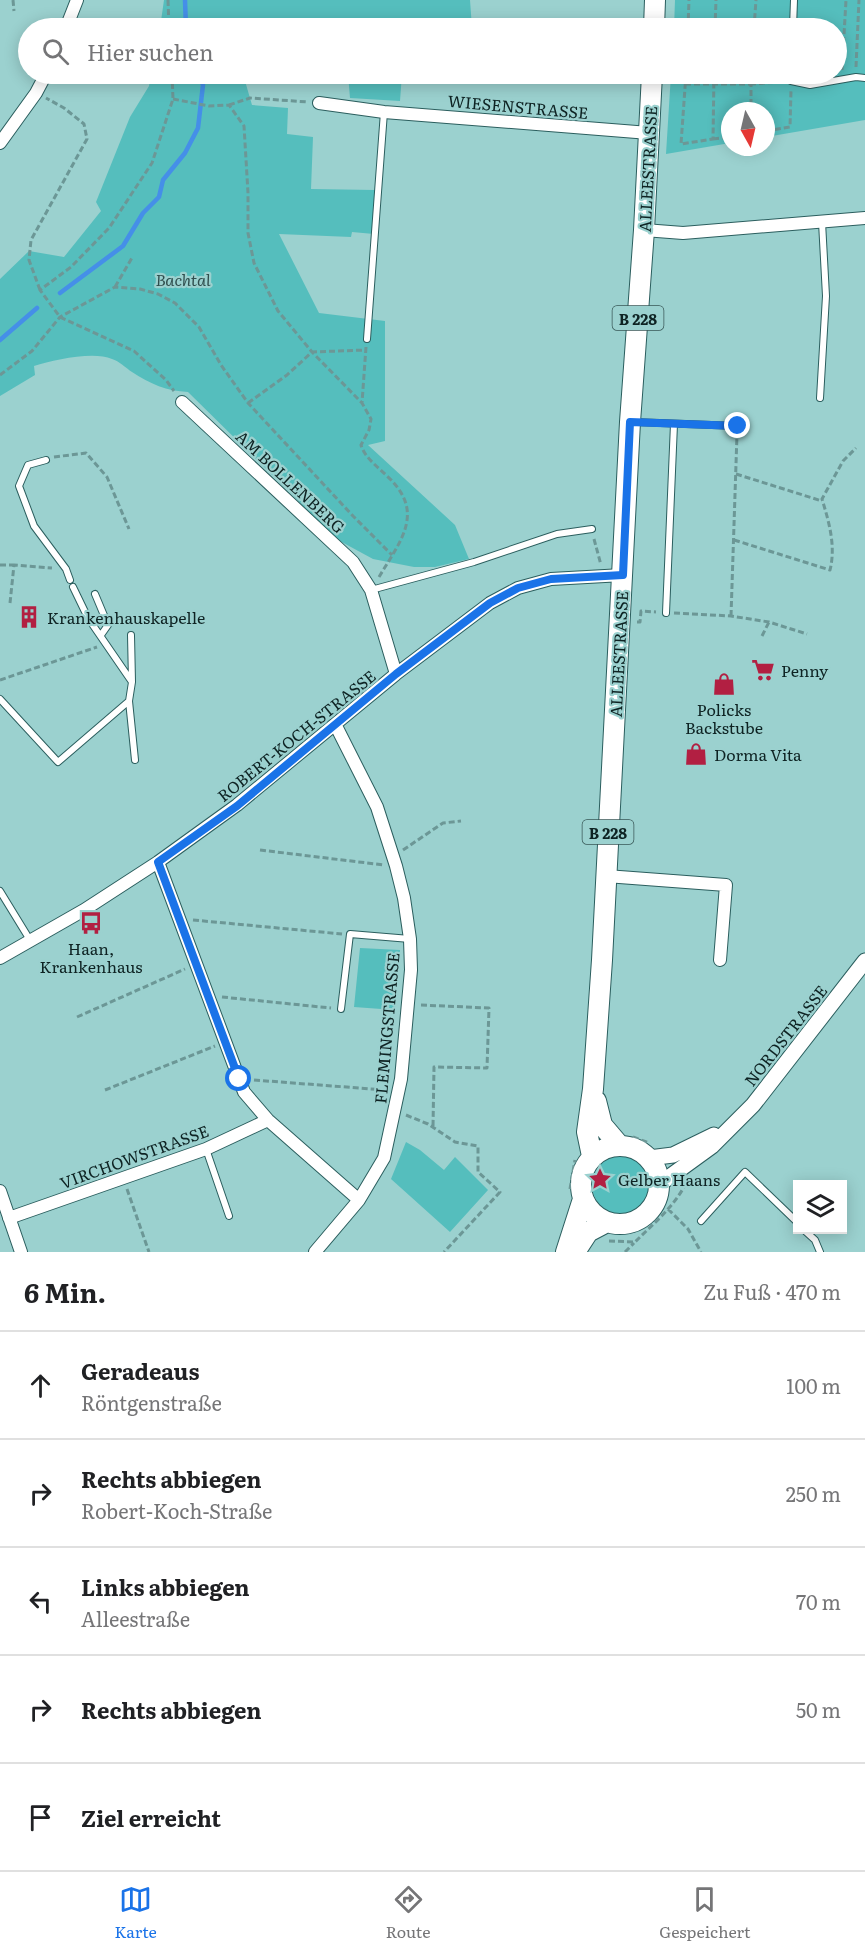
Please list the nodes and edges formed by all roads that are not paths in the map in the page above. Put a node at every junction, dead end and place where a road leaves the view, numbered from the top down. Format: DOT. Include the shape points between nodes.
graph roads {
  1 [pos="77,0"];
  2 [pos="656,0"];
  3 [pos="794,0"];
  4 [pos="70,18"];
  5 [pos="655,18"];
  6 [pos="793,18"];
  7 [pos="865,78"];
  8 [pos="847,79"];
  9 [pos="41,84"];
  10 [pos="651,84"];
  11 [pos="319,103"];
  12 [pos="384,112"];
  13 [pos="649,133"];
  14 [pos="0,143"];
  15 [pos="865,218"];
  16 [pos="822,222"];
  17 [pos="644,230"];
  18 [pos="367,339"];
  19 [pos="820,398"];
  20 [pos="183,402"];
  21 [pos="630,422"];
  22 [pos="674,424"];
  23 [pos="738,426"];
  24 [pos="46,460"];
  25 [pos="592,529"];
  26 [pos="613,575"];
  27 [pos="370,590"];
  28 [pos="95,594"];
  29 [pos="666,613"];
  30 [pos="101,635"];
  31 [pos="131,635"];
  32 [pos="396,674"];
  33 [pos="132,682"];
  34 [pos="0,699"];
  35 [pos="129,701"];
  36 [pos="335,724"];
  37 [pos="135,760"];
  38 [pos="158,862"];
  39 [pos="606,876"];
  40 [pos="0,891"];
  41 [pos="410,939"];
  42 [pos="30,940"];
  43 [pos="0,958"];
  44 [pos="720,960"];
  45 [pos="865,961"];
  46 [pos="341,1009"];
  47 [pos="593,1089"];
  48 [pos="268,1120"];
  49 [pos="730,1128"];
  50 [pos="625,1141"];
  51 [pos="206,1149"];
  52 [pos="651,1151"];
  53 [pos="592,1156"];
  54 [pos="661,1183"];
  55 [pos="0,1191"];
  56 [pos="583,1199"];
  57 [pos="359,1200"];
  58 [pos="229,1216"];
  59 [pos="9,1218"];
  60 [pos="793,1218"];
  61 [pos="701,1221"];
  62 [pos="607,1222"];
  63 [pos="808,1234"];
  64 [pos="21,1252"];
  65 [pos="315,1252"];
  66 [pos="566,1252"];
  67 [pos="575,1252"];
  68 [pos="820,1252"];
  1 -- 4 [label="street"];
  2 -- 5 [label="main road"];
  3 -- 6 [label="lane"];
  7 -- 8 [label="lane"];
  9 -- 14 [label="street"];
  10 -- 13 [label="main road, ALLEESTRASSE / B 228"];
  11 -- 12 [label="street, WIESENSTRASSE"];
  12 -- 13 [label="street, WIESENSTRASSE"];
  12 -- 18 [label="lane"];
  13 -- 17 [label="main road, ALLEESTRASSE / B 228"];
  15 -- 16 [label="street"];
  16 -- 17 [label="street" via="684,233"];
  16 -- 19 [label="lane" via="826,296"];
  17 -- 21 [label="main road, ALLEESTRASSE / B 228"];
  20 -- 27 [label="street, AM BOLLENBERG" via="353,562"];
  21 -- 22 [label="lane"];
  21 -- 26 [label="main road, ALLEESTRASSE / B 228"];
  22 -- 23 [label="lane"];
  22 -- 29 [label="lane"];
  24 -- 30 [label="lane" via="28,465 19,486 34,526 66,569 88,618"];
  25 -- 27 [label="lane" via="557,534 474,562"];
  26 -- 32 [label="street, ROBERT-KOCH-STRASSE" via="551,579 518,588 490,603"];
  26 -- 39 [label="main road, ALLEESTRASSE / B 228"];
  27 -- 32 [label="street, AM BOLLENBERG"];
  28 -- 30 [label="lane" via="108,625"];
  30 -- 33 [label="lane"];
  31 -- 33 [label="lane"];
  32 -- 36 [label="street, ROBERT-KOCH-STRASSE"];
  33 -- 35 [label="lane"];
  34 -- 35 [label="lane" via="58,762"];
  35 -- 37 [label="lane"];
  36 -- 38 [label="street, ROBERT-KOCH-STRASSE" via="237,806"];
  36 -- 41 [label="street, FLEMINGSTRASSE" via="377,807 395,861"];
  38 -- 42 [label="street, ROBERT-KOCH-STRASSE"];
  38 -- 48 [label="street" via="244,1092"];
  39 -- 44 [label="street" via="726,885"];
  39 -- 47 [label="main road, ALLEESTRASSE / B 228"];
  40 -- 42 [label="lane"];
  41 -- 46 [label="lane" via="350,934"];
  41 -- 57 [label="street, FLEMINGSTRASSE" via="411,969 396,1111 384,1158"];
  42 -- 43 [label="street, ROBERT-KOCH-STRASSE"];
  45 -- 49 [label="street, NORDSTRASSE" via="753,1105"];
  47 -- 50 [label="main road, ALLEESTRASSE / B 228" via="602,1125"];
  47 -- 53 [label="main road, ALLEESTRASSE / B 228" via="587,1132"];
  48 -- 51 [label="street, VIRCHOWSTRASSE"];
  48 -- 57 [label="street"];
  49 -- 52 [label="street, NORDSTRASSE" via="673,1155"];
  49 -- 54 [label="street, NORDSTRASSE"];
  50 -- 52 [label="main road"];
  50 -- 53 [label="main road"];
  51 -- 58 [label="lane"];
  51 -- 59 [label="street, VIRCHOWSTRASSE"];
  52 -- 54 [label="main road"];
  53 -- 56 [label="main road" via="580,1183"];
  54 -- 62 [label="main road" via="656,1201 644,1216 626,1223"];
  55 -- 59 [label="street"];
  56 -- 62 [label="main road" via="592,1213"];
  56 -- 66 [label="main road"];
  57 -- 65 [label="street, FLEMINGSTRASSE"];
  59 -- 64 [label="street"];
  60 -- 61 [label="lane" via="745,1173"];
  62 -- 67 [label="main road" via="588,1232"];
  63 -- 68 [label="lane"];
}
